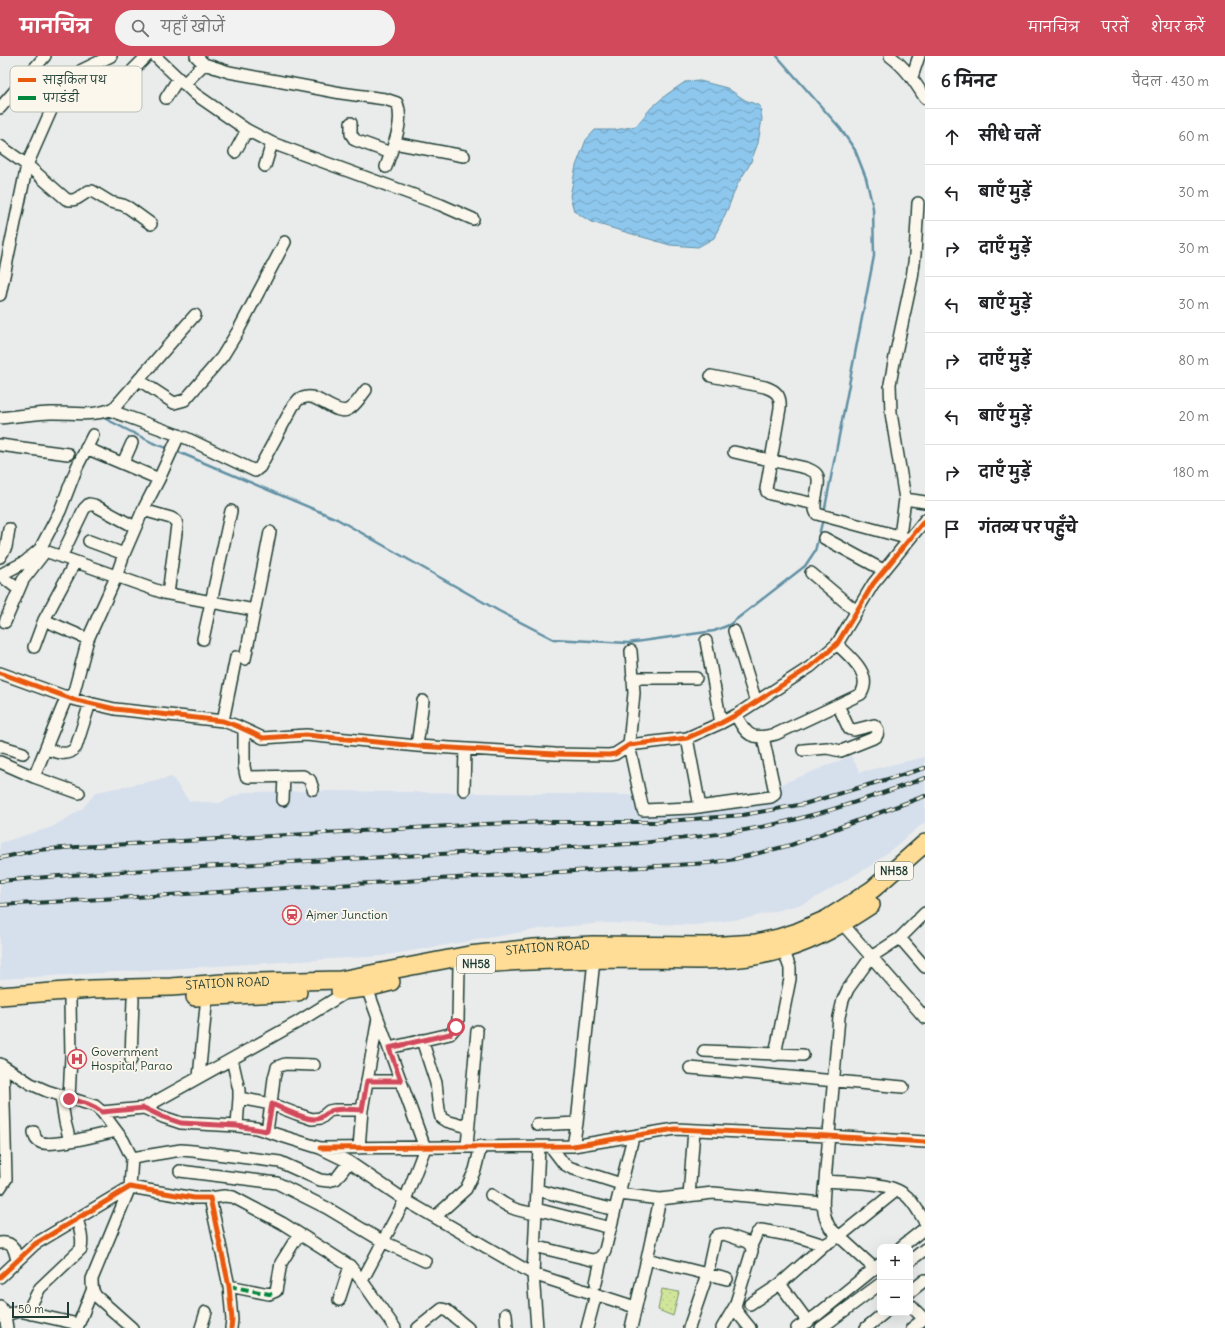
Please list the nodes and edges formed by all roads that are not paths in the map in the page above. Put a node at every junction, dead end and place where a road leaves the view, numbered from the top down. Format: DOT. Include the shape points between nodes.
graph roads {
  1 [pos="44,56"];
  2 [pos="110,56"];
  3 [pos="147,56"];
  4 [pos="155,56"];
  5 [pos="196,56"];
  6 [pos="890,56"];
  7 [pos="919,56"];
  8 [pos="204,64"];
  9 [pos="36,66"];
  10 [pos="90,66"];
  11 [pos="137,66"];
  12 [pos="912,78"];
  13 [pos="181,81"];
  14 [pos="10,96"];
  15 [pos="166,98"];
  16 [pos="925,98"];
  17 [pos="0,108"];
  18 [pos="50,112"];
  19 [pos="351,123"];
  20 [pos="248,130"];
  21 [pos="272,143"];
  22 [pos="0,146"];
  23 [pos="392,148"];
  24 [pos="235,152"];
  25 [pos="464,156"];
  26 [pos="27,165"];
  27 [pos="265,166"];
  28 [pos="386,167"];
  29 [pos="918,203"];
  30 [pos="473,219"];
  31 [pos="151,224"];
  32 [pos="285,242"];
  33 [pos="0,294"];
  34 [pos="195,314"];
  35 [pos="711,376"];
  36 [pos="139,380"];
  37 [pos="366,390"];
  38 [pos="109,410"];
  39 [pos="0,418"];
  40 [pos="93,435"];
  41 [pos="179,435"];
  42 [pos="132,443"];
  43 [pos="0,445"];
  44 [pos="86,448"];
  45 [pos="734,452"];
  46 [pos="68,454"];
  47 [pos="771,460"];
  48 [pos="123,463"];
  49 [pos="159,479"];
  50 [pos="905,499"];
  51 [pos="925,502"];
  52 [pos="816,509"];
  53 [pos="142,510"];
  54 [pos="231,511"];
  55 [pos="925,520"];
  56 [pos="135,527"];
  57 [pos="9,529"];
  58 [pos="270,532"];
  59 [pos="905,537"];
  60 [pos="824,538"];
  61 [pos="89,541"];
  62 [pos="43,550"];
  63 [pos="124,554"];
  64 [pos="0,557"];
  65 [pos="61,557"];
  66 [pos="75,562"];
  67 [pos="883,570"];
  68 [pos="812,573"];
  69 [pos="0,575"];
  70 [pos="116,577"];
  71 [pos="18,590"];
  72 [pos="168,594"];
  73 [pos="211,602"];
  74 [pos="254,610"];
  75 [pos="856,611"];
  76 [pos="44,620"];
  77 [pos="5,622"];
  78 [pos="734,631"];
  79 [pos="203,638"];
  80 [pos="88,639"];
  81 [pos="706,641"];
  82 [pos="837,644"];
  83 [pos="34,647"];
  84 [pos="631,651"];
  85 [pos="0,674"];
  86 [pos="632,678"];
  87 [pos="696,678"];
  88 [pos="70,698"];
  89 [pos="423,702"];
  90 [pos="756,702"];
  91 [pos="90,703"];
  92 [pos="838,705"];
  93 [pos="736,715"];
  94 [pos="223,721"];
  95 [pos="721,723"];
  96 [pos="244,730"];
  97 [pos="763,737"];
  98 [pos="687,738"];
  99 [pos="629,745"];
  100 [pos="0,746"];
  101 [pos="417,746"];
  102 [pos="46,749"];
  103 [pos="465,749"];
  104 [pos="803,750"];
  105 [pos="23,754"];
  106 [pos="0,762"];
  107 [pos="284,776"];
  108 [pos="34,777"];
  109 [pos="313,789"];
  110 [pos="464,790"];
  111 [pos="79,793"];
  112 [pos="283,800"];
  113 [pos="700,807"];
  114 [pos="925,843"];
  115 [pos="925,857"];
  116 [pos="882,889"];
  117 [pos="925,913"];
  118 [pos="847,928"];
  119 [pos="900,938"];
  120 [pos="783,949"];
  121 [pos="871,957"];
  122 [pos="594,960"];
  123 [pos="459,966"];
  124 [pos="925,967"];
  125 [pos="367,988"];
  126 [pos="349,990"];
  127 [pos="0,996"];
  128 [pos="207,996"];
  129 [pos="133,999"];
  130 [pos="70,1001"];
  131 [pos="0,1002"];
  132 [pos="0,1007"];
  133 [pos="378,1018"];
  134 [pos="925,1018"];
  135 [pos="477,1031"];
  136 [pos="422,1040"];
  137 [pos="389,1048"];
  138 [pos="704,1050"];
  139 [pos="775,1055"];
  140 [pos="803,1055"];
  141 [pos="232,1059"];
  142 [pos="131,1060"];
  143 [pos="2,1065"];
  144 [pos="314,1065"];
  145 [pos="690,1068"];
  146 [pos="199,1077"];
  147 [pos="367,1081"];
  148 [pos="401,1081"];
  149 [pos="834,1081"];
  150 [pos="903,1087"];
  151 [pos="65,1098"];
  152 [pos="239,1098"];
  153 [pos="272,1104"];
  154 [pos="144,1108"];
  155 [pos="362,1110"];
  156 [pos="102,1112"];
  157 [pos="577,1123"];
  158 [pos="537,1125"];
  159 [pos="237,1126"];
  160 [pos="468,1128"];
  161 [pos="116,1130"];
  162 [pos="694,1130"];
  163 [pos="267,1131"];
  164 [pos="34,1132"];
  165 [pos="828,1136"];
  166 [pos="634,1137"];
  167 [pos="70,1141"];
  168 [pos="925,1142"];
  169 [pos="467,1146"];
  170 [pos="481,1146"];
  171 [pos="573,1146"];
  172 [pos="539,1147"];
  173 [pos="551,1147"];
  174 [pos="320,1148"];
  175 [pos="359,1148"];
  176 [pos="425,1148"];
  177 [pos="132,1158"];
  178 [pos="3,1159"];
  179 [pos="350,1162"];
  180 [pos="180,1171"];
  181 [pos="825,1181"];
  182 [pos="130,1187"];
  183 [pos="0,1188"];
  184 [pos="620,1189"];
  185 [pos="537,1190"];
  186 [pos="897,1190"];
  187 [pos="492,1195"];
  188 [pos="689,1196"];
  189 [pos="210,1198"];
  190 [pos="660,1199"];
  191 [pos="405,1200"];
  192 [pos="823,1203"];
  193 [pos="615,1210"];
  194 [pos="536,1212"];
  195 [pos="435,1217"];
  196 [pos="77,1219"];
  197 [pos="925,1222"];
  198 [pos="611,1228"];
  199 [pos="925,1228"];
  200 [pos="299,1234"];
  201 [pos="840,1236"];
  202 [pos="382,1241"];
  203 [pos="0,1243"];
  204 [pos="905,1244"];
  205 [pos="824,1245"];
  206 [pos="534,1246"];
  207 [pos="750,1246"];
  208 [pos="925,1249"];
  209 [pos="602,1256"];
  210 [pos="648,1259"];
  211 [pos="913,1259"];
  212 [pos="17,1261"];
  213 [pos="425,1261"];
  214 [pos="350,1266"];
  215 [pos="877,1266"];
  216 [pos="533,1274"];
  217 [pos="707,1275"];
  218 [pos="0,1277"];
  219 [pos="727,1279"];
  220 [pos="362,1280"];
  221 [pos="925,1280"];
  222 [pos="596,1282"];
  223 [pos="780,1284"];
  224 [pos="229,1286"];
  225 [pos="877,1286"];
  226 [pos="913,1290"];
  227 [pos="92,1291"];
  228 [pos="596,1294"];
  229 [pos="339,1300"];
  230 [pos="750,1304"];
  231 [pos="736,1306"];
  232 [pos="635,1307"];
  233 [pos="913,1308"];
  234 [pos="2,1311"];
  235 [pos="206,1312"];
  236 [pos="31,1314"];
  237 [pos="506,1314"];
  238 [pos="880,1316"];
  239 [pos="813,1319"];
  240 [pos="925,1319"];
  241 [pos="78,1326"];
  242 [pos="464,1326"];
  243 [pos="8,1328"];
  244 [pos="132,1328"];
  245 [pos="201,1328"];
  246 [pos="230,1328"];
  247 [pos="395,1328"];
  248 [pos="418,1328"];
  249 [pos="507,1328"];
  250 [pos="537,1328"];
  251 [pos="587,1328"];
  252 [pos="631,1328"];
  253 [pos="689,1328"];
  254 [pos="722,1328"];
  255 [pos="750,1328"];
  256 [pos="797,1328"];
  257 [pos="821,1328"];
  258 [pos="866,1328"];
  259 [pos="912,1328"];
  1 -- 9 [label="street"];
  2 -- 10 [label="street"];
  3 -- 11 [label="street"];
  4 -- 13 [label="street"];
  5 -- 8 [label="street"];
  6 -- 12 [label="street" via="901,64"];
  7 -- 12 [label="street"];
  8 -- 13 [label="street"];
  8 -- 23 [label="street" via="229,72 397,103 400,120"];
  12 -- 16 [label="street"];
  13 -- 15 [label="street"];
  13 -- 20 [label="street" via="195,94"];
  14 -- 17 [label="street"];
  18 -- 26 [label="street"];
  19 -- 23 [label="street" via="351,134 355,140"];
  20 -- 21 [label="street"];
  20 -- 24 [label="street"];
  21 -- 27 [label="street"];
  21 -- 30 [label="street"];
  22 -- 26 [label="street"];
  23 -- 25 [label="street"];
  23 -- 28 [label="street"];
  26 -- 31 [label="street" via="66,199 77,199 89,190 110,202 129,208"];
  26 -- 33 [label="street"];
  29 -- 50 [label="street" via="912,278 890,384 891,413"];
  32 -- 36 [label="street" via="222,357 185,400 174,403"];
  34 -- 36 [label="street"];
  35 -- 47 [label="street" via="765,387 778,394 781,400"];
  36 -- 38 [label="street" via="115,407"];
  37 -- 41 [label="street" via="357,402 346,410 338,410 312,397 299,399 260,467 255,471"];
  38 -- 39 [label="street"];
  38 -- 41 [label="street"];
  40 -- 44 [label="street"];
  41 -- 49 [label="street"];
  42 -- 48 [label="street"];
  43 -- 46 [label="street"];
  44 -- 48 [label="street"];
  44 -- 62 [label="street"];
  45 -- 47 [label="street"];
  47 -- 52 [label="street" via="814,472 818,480"];
  47 -- 52 [label="street" via="766,483 767,492"];
  48 -- 49 [label="street"];
  49 -- 53 [label="street"];
  50 -- 51 [label="street"];
  50 -- 59 [label="street"];
  52 -- 59 [label="street" via="829,518"];
  53 -- 56 [label="street"];
  53 -- 72 [label="street" via="176,521"];
  54 -- 73 [label="street"];
  55 -- 59 [label="street"];
  56 -- 63 [label="street"];
  56 -- 65 [label="street" via="89,504 84,508"];
  57 -- 64 [label="street" via="6,547"];
  58 -- 74 [label="street"];
  59 -- 67 [label="street"];
  60 -- 67 [label="street"];
  61 -- 63 [label="street"];
  62 -- 65 [label="street"];
  62 -- 69 [label="street"];
  62 -- 71 [label="street"];
  63 -- 70 [label="street"];
  65 -- 66 [label="street"];
  66 -- 70 [label="street"];
  66 -- 76 [label="street"];
  67 -- 75 [label="street"];
  68 -- 75 [label="street"];
  69 -- 71 [label="street"];
  70 -- 72 [label="street"];
  70 -- 80 [label="street"];
  71 -- 77 [label="street"];
  72 -- 73 [label="street"];
  73 -- 74 [label="street"];
  73 -- 79 [label="street"];
  74 -- 94 [label="street"];
  75 -- 82 [label="street"];
  76 -- 80 [label="street"];
  76 -- 83 [label="street"];
  78 -- 90 [label="street"];
  80 -- 88 [label="street"];
  81 -- 95 [label="street"];
  82 -- 90 [label="street" via="810,667"];
  82 -- 92 [label="street" via="859,667 864,681 861,694"];
  84 -- 86 [label="street"];
  85 -- 88 [label="street"];
  86 -- 87 [label="street"];
  86 -- 99 [label="street" via="634,693"];
  88 -- 91 [label="street"];
  88 -- 102 [label="street"];
  89 -- 101 [label="street"];
  90 -- 93 [label="street"];
  91 -- 94 [label="street" via="114,709"];
  91 -- 102 [label="street" via="73,751 65,754"];
  92 -- 97 [label="street" via="776,734"];
  92 -- 104 [label="street" via="849,728 854,730 874,725 878,733 876,737 841,751 827,748"];
  93 -- 95 [label="street"];
  93 -- 97 [label="street" via="747,733"];
  94 -- 96 [label="street"];
  95 -- 98 [label="street"];
  96 -- 101 [label="street" via="263,738 306,735"];
  96 -- 107 [label="street" via="246,776"];
  97 -- 113 [label="street" via="774,795"];
  98 -- 99 [label="street"];
  98 -- 113 [label="street"];
  99 -- 103 [label="street" via="609,755"];
  99 -- 113 [label="street" via="643,810"];
  100 -- 105 [label="street"];
  101 -- 103 [label="street"];
  102 -- 108 [label="street"];
  103 -- 110 [label="street"];
  106 -- 108 [label="street"];
  107 -- 109 [label="street" via="307,777"];
  107 -- 112 [label="street"];
  108 -- 111 [label="street"];
  114 -- 116 [label="highway, STATION ROAD / NH58"];
  115 -- 116 [label="highway, STATION ROAD / NH58"];
  116 -- 120 [label="highway, STATION ROAD / NH58" via="873,903 832,930"];
  116 -- 127 [label="highway, STATION ROAD / NH58" via="873,889 827,919 796,932 756,943 708,946 556,946 469,955 340,980 73,990"];
  116 -- 131 [label="highway" via="807,932 769,944 749,947 712,950 576,948 535,951 447,961 354,982 56,994"];
  116 -- 132 [label="highway" via="807,937 784,945 743,953 518,957 462,962 364,985 48,999 19,1001"];
  117 -- 119 [label="street"];
  118 -- 121 [label="street"];
  119 -- 121 [label="street"];
  119 -- 124 [label="street"];
  120 -- 122 [label="highway, STATION ROAD / NH58" via="725,960"];
  120 -- 139 [label="street" via="790,968 790,979"];
  121 -- 134 [label="street"];
  121 -- 149 [label="street" via="848,989 844,1000 840,1016"];
  122 -- 123 [label="highway, STATION ROAD / NH58"];
  122 -- 157 [label="street"];
  123 -- 125 [label="highway, STATION ROAD / NH58"];
  123 -- 136 [label="street" via="456,1027 450,1034"];
  125 -- 126 [label="highway, STATION ROAD / NH58"];
  125 -- 133 [label="street"];
  126 -- 128 [label="highway, STATION ROAD / NH58"];
  126 -- 141 [label="street"];
  128 -- 129 [label="highway, STATION ROAD / NH58"];
  128 -- 146 [label="street"];
  129 -- 130 [label="highway, STATION ROAD / NH58"];
  129 -- 142 [label="street"];
  130 -- 132 [label="highway, STATION ROAD / NH58"];
  130 -- 151 [label="street" via="71,1056"];
  133 -- 137 [label="street"];
  133 -- 147 [label="street"];
  135 -- 160 [label="street"];
  136 -- 137 [label="street"];
  136 -- 160 [label="street" via="436,1083 440,1114 446,1121"];
  137 -- 148 [label="street"];
  138 -- 139 [label="street"];
  139 -- 140 [label="street"];
  141 -- 146 [label="street"];
  141 -- 152 [label="street"];
  143 -- 151 [label="street" via="31,1084"];
  143 -- 178 [label="street"];
  144 -- 153 [label="street" via="284,1064 277,1067"];
  145 -- 149 [label="street"];
  146 -- 154 [label="street"];
  147 -- 148 [label="street"];
  147 -- 155 [label="street"];
  148 -- 176 [label="street"];
  149 -- 150 [label="street"];
  149 -- 165 [label="street"];
  151 -- 156 [label="street" via="85,1102"];
  151 -- 167 [label="street" via="65,1122"];
  152 -- 153 [label="street"];
  152 -- 159 [label="street"];
  153 -- 155 [label="street" via="316,1119 334,1110"];
  153 -- 163 [label="street"];
  154 -- 156 [label="street"];
  154 -- 159 [label="street" via="181,1123"];
  155 -- 175 [label="street"];
  156 -- 161 [label="street"];
  157 -- 158 [label="street"];
  157 -- 171 [label="street"];
  159 -- 163 [label="street"];
  160 -- 169 [label="street"];
  161 -- 167 [label="street"];
  161 -- 177 [label="street"];
  162 -- 165 [label="street"];
  162 -- 166 [label="street" via="675,1129"];
  162 -- 188 [label="street"];
  163 -- 174 [label="street"];
  164 -- 167 [label="street" via="38,1142"];
  165 -- 168 [label="street"];
  165 -- 181 [label="street"];
  166 -- 171 [label="street"];
  166 -- 184 [label="street"];
  169 -- 170 [label="street"];
  169 -- 176 [label="street"];
  170 -- 172 [label="street"];
  170 -- 195 [label="street" via="475,1170 466,1190"];
  171 -- 173 [label="street"];
  172 -- 173 [label="street"];
  172 -- 185 [label="street"];
  173 -- 184 [label="street" via="564,1164"];
  174 -- 175 [label="street"];
  174 -- 179 [label="street"];
  175 -- 176 [label="street"];
  176 -- 191 [label="street"];
  177 -- 179 [label="street" via="181,1150 194,1151 280,1162 320,1180 328,1181 336,1179"];
  177 -- 182 [label="street"];
  178 -- 183 [label="street" via="6,1179"];
  179 -- 191 [label="street"];
  180 -- 202 [label="street" via="277,1183 327,1208"];
  181 -- 186 [label="street" via="882,1186"];
  181 -- 192 [label="street"];
  182 -- 189 [label="street" via="194,1198"];
  182 -- 196 [label="street"];
  182 -- 227 [label="street" via="92,1279"];
  184 -- 190 [label="street"];
  184 -- 193 [label="street"];
  185 -- 193 [label="street"];
  185 -- 194 [label="street"];
  186 -- 197 [label="street" via="906,1195"];
  186 -- 201 [label="street"];
  187 -- 194 [label="street" via="508,1207"];
  188 -- 190 [label="street"];
  188 -- 192 [label="street" via="713,1193"];
  189 -- 200 [label="street" via="233,1197"];
  189 -- 224 [label="street"];
  190 -- 210 [label="street"];
  191 -- 195 [label="street"];
  191 -- 202 [label="street"];
  192 -- 201 [label="street" via="830,1228"];
  193 -- 198 [label="street"];
  194 -- 198 [label="street"];
  194 -- 206 [label="street"];
  195 -- 216 [label="street"];
  196 -- 212 [label="street" via="35,1244"];
  196 -- 236 [label="street" via="81,1233 81,1249 40,1288 32,1302"];
  198 -- 209 [label="street"];
  199 -- 204 [label="street"];
  200 -- 214 [label="street"];
  200 -- 224 [label="street" via="281,1263 276,1291 269,1294"];
  201 -- 205 [label="street"];
  201 -- 215 [label="street"];
  202 -- 213 [label="street"];
  202 -- 220 [label="street"];
  203 -- 212 [label="street" via="12,1245"];
  205 -- 207 [label="street" via="761,1230"];
  205 -- 223 [label="street"];
  206 -- 209 [label="street" via="592,1260 598,1260"];
  206 -- 216 [label="street"];
  207 -- 217 [label="street" via="747,1242 724,1234 718,1235 715,1238"];
  207 -- 231 [label="street" via="752,1252"];
  208 -- 211 [label="street"];
  209 -- 222 [label="street"];
  210 -- 217 [label="street"];
  210 -- 232 [label="street"];
  212 -- 218 [label="street"];
  214 -- 220 [label="street"];
  214 -- 229 [label="street"];
  215 -- 239 [label="street"];
  216 -- 228 [label="street"];
  216 -- 250 [label="street"];
  217 -- 219 [label="street"];
  217 -- 253 [label="street"];
  220 -- 247 [label="street"];
  221 -- 226 [label="street"];
  223 -- 230 [label="street"];
  223 -- 239 [label="street"];
  224 -- 246 [label="street" via="232,1320"];
  225 -- 257 [label="street"];
  227 -- 241 [label="street"];
  227 -- 244 [label="street"];
  228 -- 232 [label="street"];
  228 -- 251 [label="street"];
  231 -- 254 [label="street"];
  231 -- 255 [label="street" via="737,1312"];
  232 -- 252 [label="street"];
  233 -- 240 [label="street"];
  234 -- 236 [label="street"];
  234 -- 243 [label="street"];
  235 -- 245 [label="street"];
  236 -- 241 [label="street"];
  237 -- 249 [label="street"];
  238 -- 258 [label="street"];
  239 -- 256 [label="street"];
  239 -- 257 [label="street"];
  240 -- 259 [label="street"];
  242 -- 248 [label="street" via="442,1309"];
}
